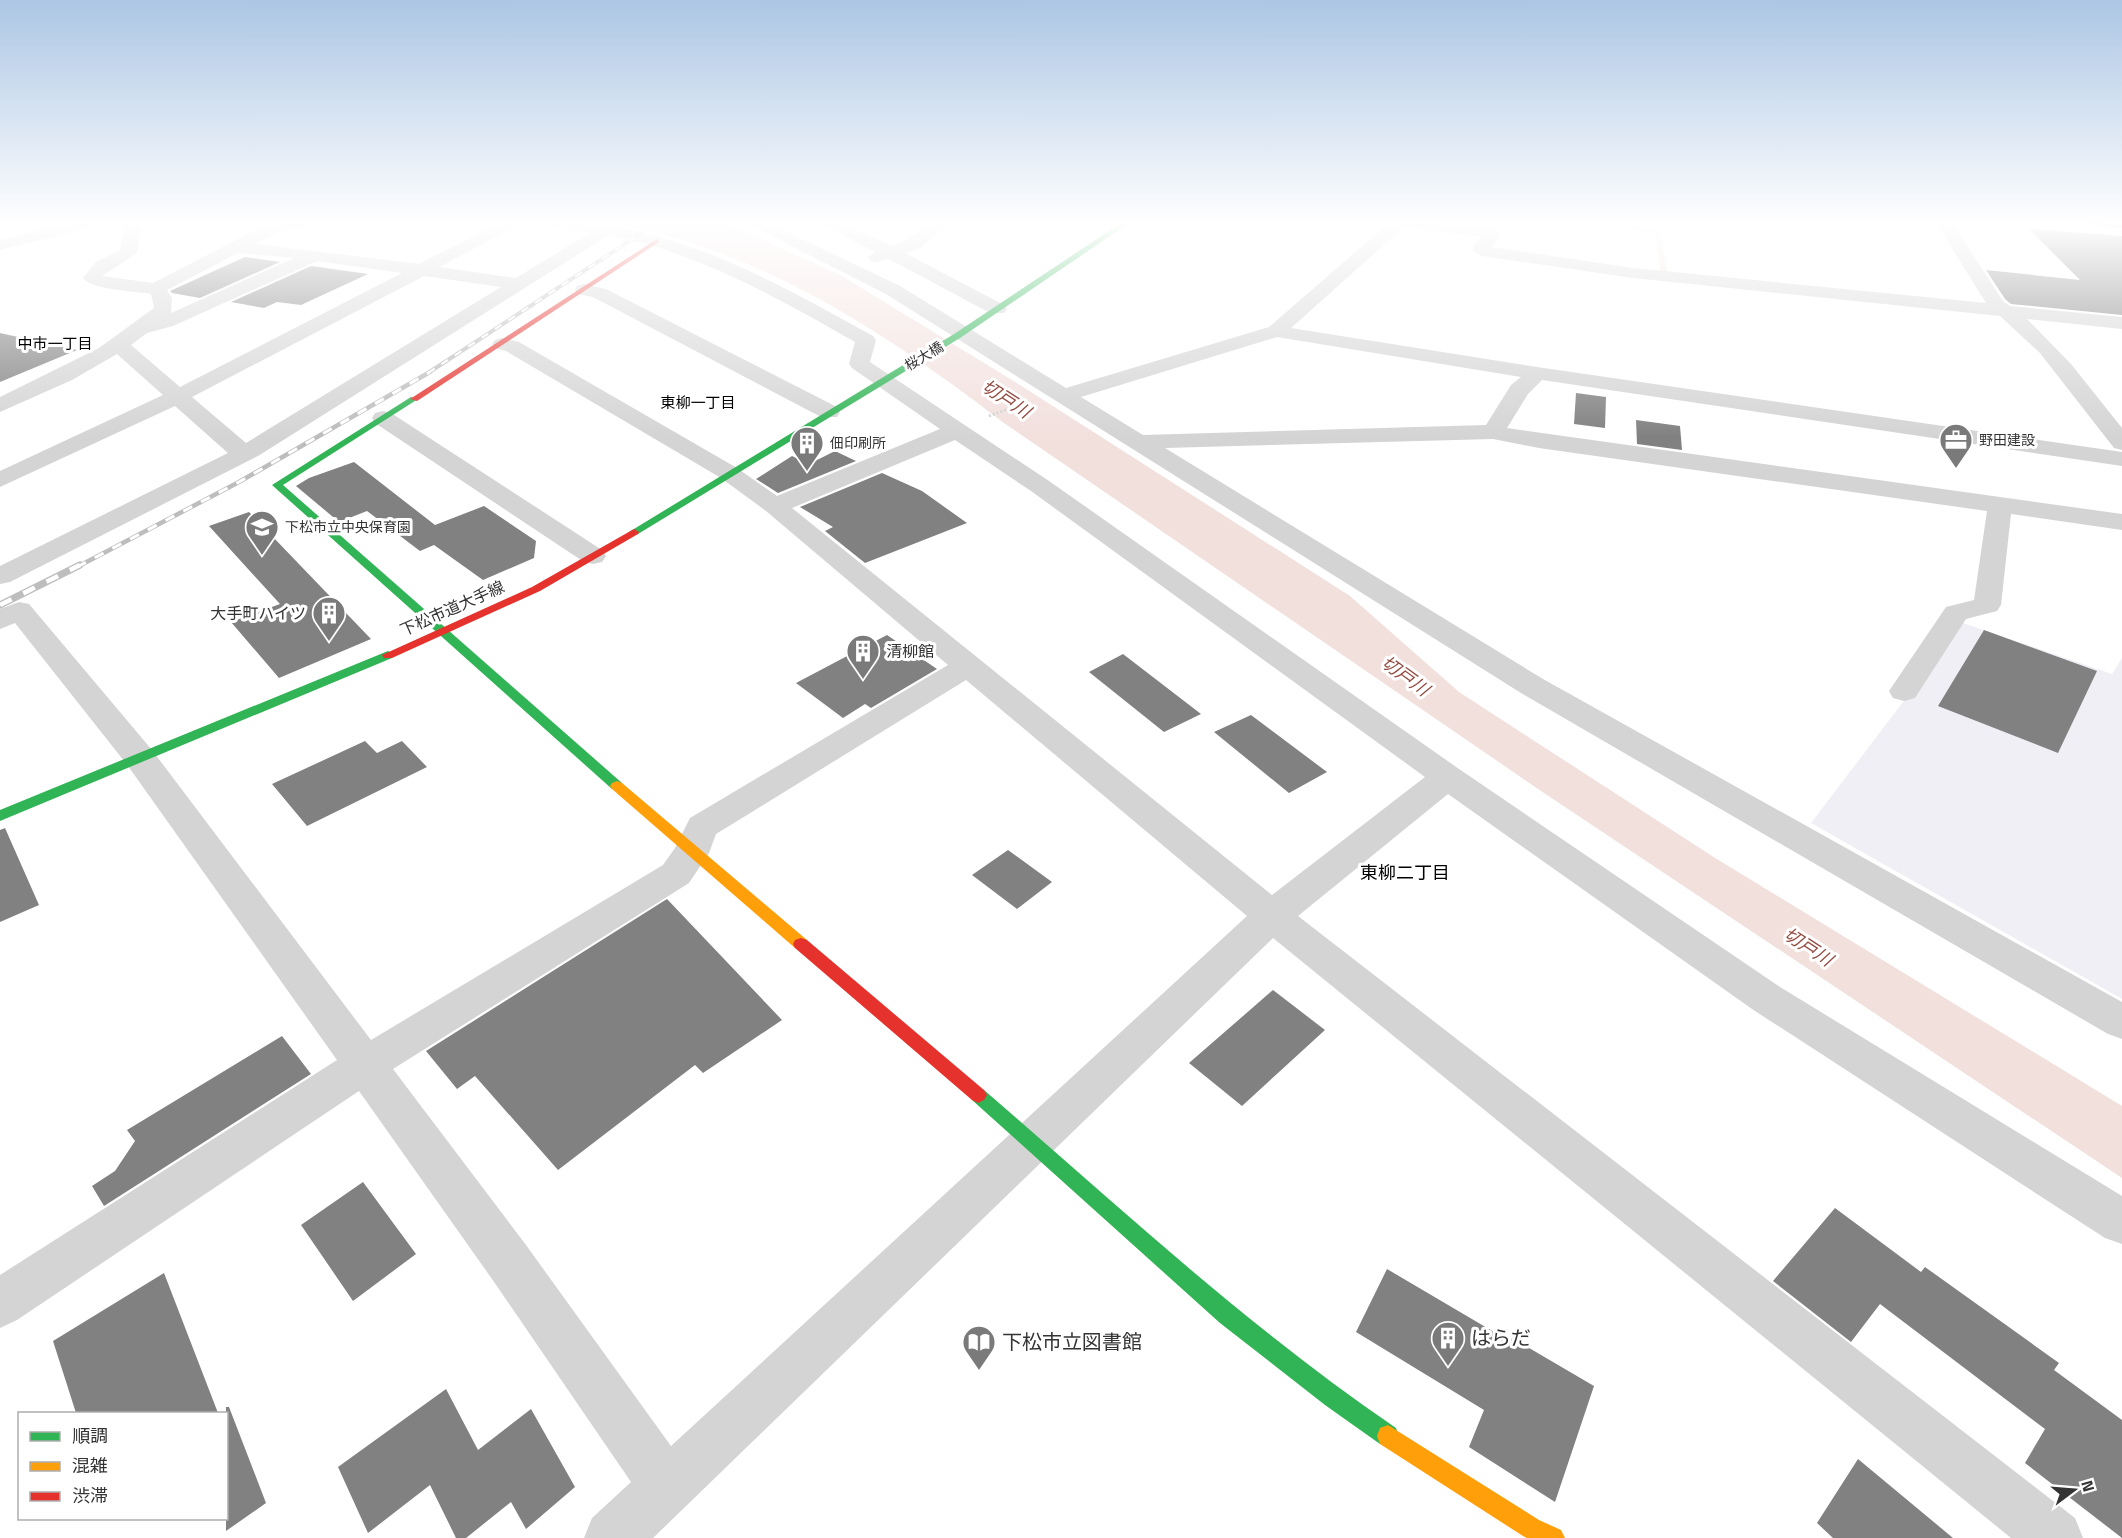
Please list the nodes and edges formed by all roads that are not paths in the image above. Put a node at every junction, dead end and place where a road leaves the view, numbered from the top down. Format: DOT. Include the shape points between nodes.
graph roads {
  1 [pos="160,293"];
  2 [pos="231,293"];
  3 [pos="376,293"];
  4 [pos="505,293"];
  5 [pos="580,293"];
  6 [pos="598,293"];
  7 [pos="781,293"];
  8 [pos="892,293"];
  9 [pos="967,293"];
  10 [pos="1021,293"];
  11 [pos="1319,293"];
  12 [pos="1823,293"];
  13 [pos="1988,293"];
  14 [pos="997,309"];
  15 [pos="2008,312"];
  16 [pos="2122,323"];
  17 [pos="142,328"];
  18 [pos="1276,331"];
  19 [pos="961,334"];
  20 [pos="502,344"];
  21 [pos="116,347"];
  22 [pos="1537,373"];
  23 [pos="887,379"];
  24 [pos="1065,395"];
  25 [pos="176,397"];
  26 [pos="0,405"];
  27 [pos="829,412"];
  28 [pos="382,418"];
  29 [pos="956,430"];
  30 [pos="1493,432"];
  31 [pos="1139,442"];
  32 [pos="2122,443"];
  33 [pos="250,451"];
  34 [pos="2122,459"];
  35 [pos="729,472"];
  36 [pos="0,480"];
  37 [pos="2000,505"];
  38 [pos="775,506"];
  39 [pos="2122,522"];
  40 [pos="593,556"];
  41 [pos="0,576"];
  42 [pos="0,620"];
  43 [pos="440,633"];
  44 [pos="969,665"];
  45 [pos="1904,691"];
  46 [pos="140,758"];
  47 [pos="1447,777"];
  48 [pos="0,816"];
  49 [pos="691,853"];
  50 [pos="1272,916"];
  51 [pos="2122,1022"];
  52 [pos="363,1066"];
  53 [pos="1031,1140"];
  54 [pos="2122,1222"];
  55 [pos="0,1303"];
  56 [pos="666,1486"];
  57 [pos="612,1538"];
  58 [pos="1553,1538"];
  59 [pos="2055,1538"];
  1 -- 17 [label="street" via="163,310"];
  2 -- 17 [label="street" via="166,322"];
  3 -- 25 [label="street"];
  4 -- 33 [label="street"];
  5 -- 20 [label="street"];
  6 -- 27 [label="street"];
  7 -- 23 [label="street" via="866,340 859,364"];
  8 -- 19 [label="street"];
  9 -- 14 [label="street"];
  10 -- 14 [label="street"];
  11 -- 18 [label="street"];
  12 -- 15 [label="street"];
  13 -- 15 [label="street" via="1996,305"];
  14 -- 19 [label="street"];
  15 -- 16 [label="street"];
  15 -- 32 [label="street" via="2058,363"];
  17 -- 21 [label="street"];
  18 -- 22 [label="street"];
  18 -- 24 [label="street"];
  19 -- 23 [label="street, 桜大橋"];
  19 -- 24 [label="street"];
  20 -- 28 [label="street"];
  20 -- 35 [label="street" via="512,346"];
  21 -- 25 [label="street" via="125,350"];
  21 -- 26 [label="street" via="88,365"];
  22 -- 30 [label="street" via="1519,390"];
  22 -- 34 [label="street"];
  23 -- 27 [label="street, 下松市道大手線"];
  23 -- 29 [label="street"];
  24 -- 31 [label="street"];
  25 -- 33 [label="street" via="238,449"];
  25 -- 36 [label="street"];
  27 -- 35 [label="street, 下松市道大手線"];
  28 -- 40 [label="street"];
  28 -- 43 [label="street" via="277,486"];
  29 -- 38 [label="street"];
  29 -- 47 [label="street"];
  30 -- 31 [label="street"];
  30 -- 37 [label="street"];
  31 -- 51 [label="street" via="1532,686"];
  33 -- 41 [label="street"];
  35 -- 38 [label="street"];
  35 -- 40 [label="street, 下松市道大手線"];
  37 -- 39 [label="street"];
  37 -- 45 [label="street" via="1987,605 1956,612"];
  38 -- 44 [label="street"];
  40 -- 43 [label="street, 下松市道大手線" via="536,589"];
  42 -- 46 [label="street" via="19,610"];
  43 -- 46 [label="street, 下松市道大手線"];
  43 -- 49 [label="street"];
  44 -- 49 [label="street" via="702,827"];
  44 -- 50 [label="street"];
  46 -- 48 [label="street, 下松市道大手線"];
  46 -- 52 [label="street"];
  47 -- 50 [label="street"];
  47 -- 54 [label="street" via="1766,998"];
  49 -- 52 [label="street" via="676,873"];
  49 -- 53 [label="street"];
  50 -- 53 [label="street"];
  50 -- 59 [label="street"];
  52 -- 55 [label="street"];
  52 -- 56 [label="street" via="509,1262"];
  53 -- 56 [label="street"];
  53 -- 58 [label="street" via="1197,1293 1298,1374 1531,1528"];
  56 -- 57 [label="street"];
}
